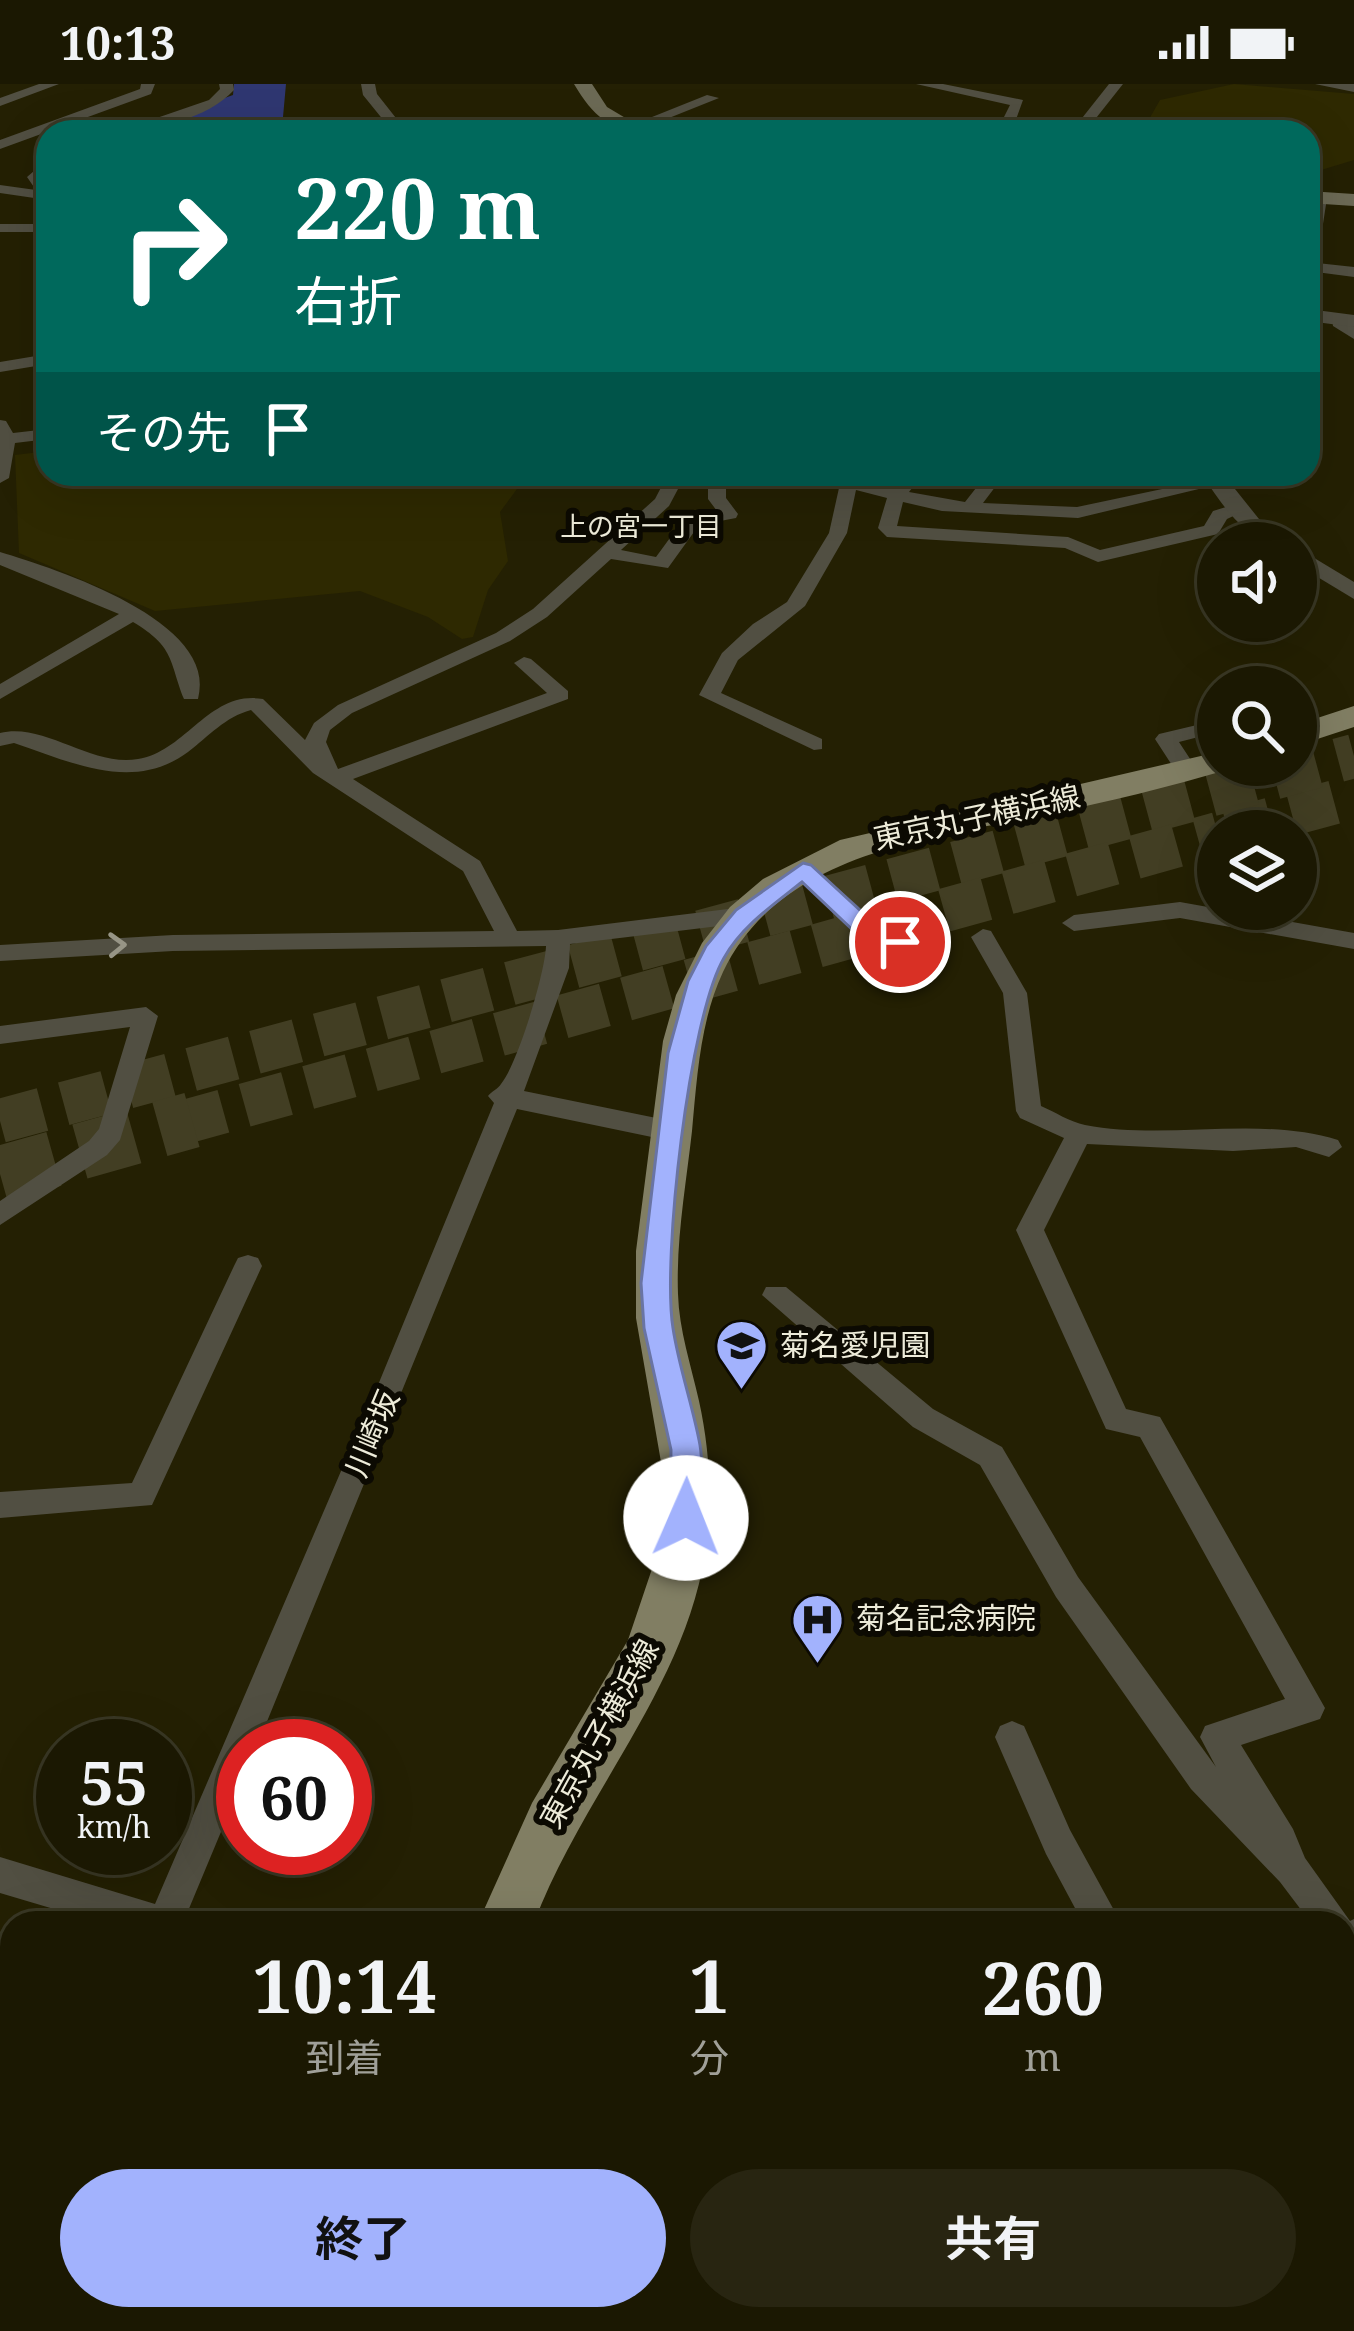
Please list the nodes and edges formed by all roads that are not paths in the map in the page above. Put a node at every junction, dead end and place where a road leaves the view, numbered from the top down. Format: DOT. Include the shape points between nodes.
graph roads {
  1 [pos="52,84"];
  2 [pos="148,84"];
  3 [pos="226,84"];
  4 [pos="368,84"];
  5 [pos="583,84"];
  6 [pos="923,84"];
  7 [pos="1116,84"];
  8 [pos="1322,84"];
  9 [pos="1354,88"];
  10 [pos="712,98"];
  11 [pos="0,102"];
  12 [pos="72,120"];
  13 [pos="161,120"];
  14 [pos="391,120"];
  15 [pos="619,120"];
  16 [pos="647,120"];
  17 [pos="1009,120"];
  18 [pos="1088,120"];
  19 [pos="36,133"];
  20 [pos="0,145"];
  21 [pos="4,193"];
  22 [pos="36,195"];
  23 [pos="1320,198"];
  24 [pos="1354,200"];
  25 [pos="0,228"];
  26 [pos="36,228"];
  27 [pos="1320,271"];
  28 [pos="1354,272"];
  29 [pos="36,361"];
  30 [pos="0,367"];
  31 [pos="36,434"];
  32 [pos="2,435"];
  33 [pos="0,478"];
  34 [pos="671,486"];
  35 [pos="713,486"];
  36 [pos="848,486"];
  37 [pos="862,486"];
  38 [pos="904,486"];
  39 [pos="987,486"];
  40 [pos="1179,486"];
  41 [pos="1221,486"];
  42 [pos="898,494"];
  43 [pos="971,508"];
  44 [pos="1239,508"];
  45 [pos="1250,522"];
  46 [pos="608,552"];
  47 [pos="5,567"];
  48 [pos="1317,568"];
  49 [pos="1353,591"];
  50 [pos="134,613"];
  51 [pos="524,663"];
  52 [pos="0,693"];
  53 [pos="191,695"];
  54 [pos="1347,720"];
  55 [pos="1317,729"];
  56 [pos="1197,731"];
  57 [pos="0,740"];
  58 [pos="814,744"];
  59 [pos="1197,762"];
  60 [pos="1197,767"];
  61 [pos="336,773"];
  62 [pos="803,870"];
  63 [pos="744,915"];
  64 [pos="1074,923"];
  65 [pos="983,937"];
  66 [pos="558,938"];
  67 [pos="510,940"];
  68 [pos="924,940"];
  69 [pos="1354,941"];
  70 [pos="0,953"];
  71 [pos="0,1035"];
  72 [pos="505,1096"];
  73 [pos="671,1131"];
  74 [pos="1079,1134"];
  75 [pos="1329,1147"];
  76 [pos="3,1209"];
  77 [pos="248,1266"];
  78 [pos="776,1295"];
  79 [pos="0,1505"];
  80 [pos="1012,1737"];
  81 [pos="1292,1870"];
  82 [pos="0,1875"];
  83 [pos="122,1911"];
  84 [pos="168,1911"];
  85 [pos="511,1911"];
  86 [pos="1096,1911"];
  87 [pos="1325,1911"];
  1 -- 11 [label="street"];
  2 -- 12 [label="street" via="146,92"];
  3 -- 13 [label="street" via="214,103"];
  4 -- 14 [label="street"];
  5 -- 15 [label="main road"];
  6 -- 17 [label="street" via="1018,103"];
  7 -- 18 [label="street"];
  8 -- 9 [label="street"];
  10 -- 16 [label="street"];
  19 -- 20 [label="street"];
  21 -- 22 [label="street"];
  23 -- 24 [label="main road"];
  25 -- 26 [label="street"];
  27 -- 28 [label="street"];
  29 -- 30 [label="street"];
  31 -- 32 [label="street"];
  32 -- 33 [label="street"];
  34 -- 46 [label="street"];
  35 -- 46 [label="street" via="729,514 693,520 661,564"];
  36 -- 58 [label="street" via="838,533 795,606 728,657 710,694"];
  37 -- 42 [label="street"];
  38 -- 42 [label="street"];
  39 -- 43 [label="street"];
  40 -- 43 [label="street" via="1078,512"];
  41 -- 44 [label="street"];
  42 -- 43 [label="street"];
  42 -- 44 [label="street" via="887,528 894,533 1068,543 1098,556 1210,530"];
  44 -- 45 [label="street"];
  46 -- 61 [label="street" via="502,637 321,727 315,742"];
  47 -- 50 [label="street"];
  48 -- 49 [label="street"];
  50 -- 52 [label="street"];
  50 -- 53 [label="street" via="169,637 191,671"];
  51 -- 61 [label="street" via="561,695"];
  54 -- 55 [label="main road"];
  56 -- 59 [label="street" via="1166,739"];
  57 -- 61 [label="street" via="15,736 129,766 154,763 233,704 256,704 321,768"];
  60 -- 62 [label="main road, 東京丸子横浜線" via="893,832"];
  61 -- 67 [label="street" via="472,866"];
  62 -- 63 [label="main road, 東京丸子横浜線"];
  62 -- 68 [label="street" via="867,929 900,942"];
  63 -- 66 [label="street"];
  63 -- 73 [label="main road, 東京丸子横浜線" via="695,995"];
  64 -- 69 [label="street" via="1180,910"];
  65 -- 74 [label="street" via="1015,993 1029,1112"];
  66 -- 67 [label="street"];
  66 -- 72 [label="street, 川崎坂" via="557,968"];
  70 -- 67 [label="street, one-way"];
  71 -- 76 [label="street" via="146,1016 111,1132"];
  72 -- 73 [label="street"];
  72 -- 84 [label="street, 川崎坂" via="385,1405"];
  73 -- 85 [label="main road, 東京丸子横浜線" via="656,1283 686,1450 679,1562 656,1637 560,1805"];
  74 -- 75 [label="street" via="1296,1137"];
  74 -- 81 [label="street" via="1030,1230 1115,1420 1149,1426 1308,1708 1216,1737"];
  77 -- 79 [label="street" via="141,1496"];
  78 -- 81 [label="street" via="893,1395 991,1456 1067,1587 1203,1778"];
  80 -- 86 [label="street"];
  81 -- 87 [label="street"];
  82 -- 83 [label="street"];
}
